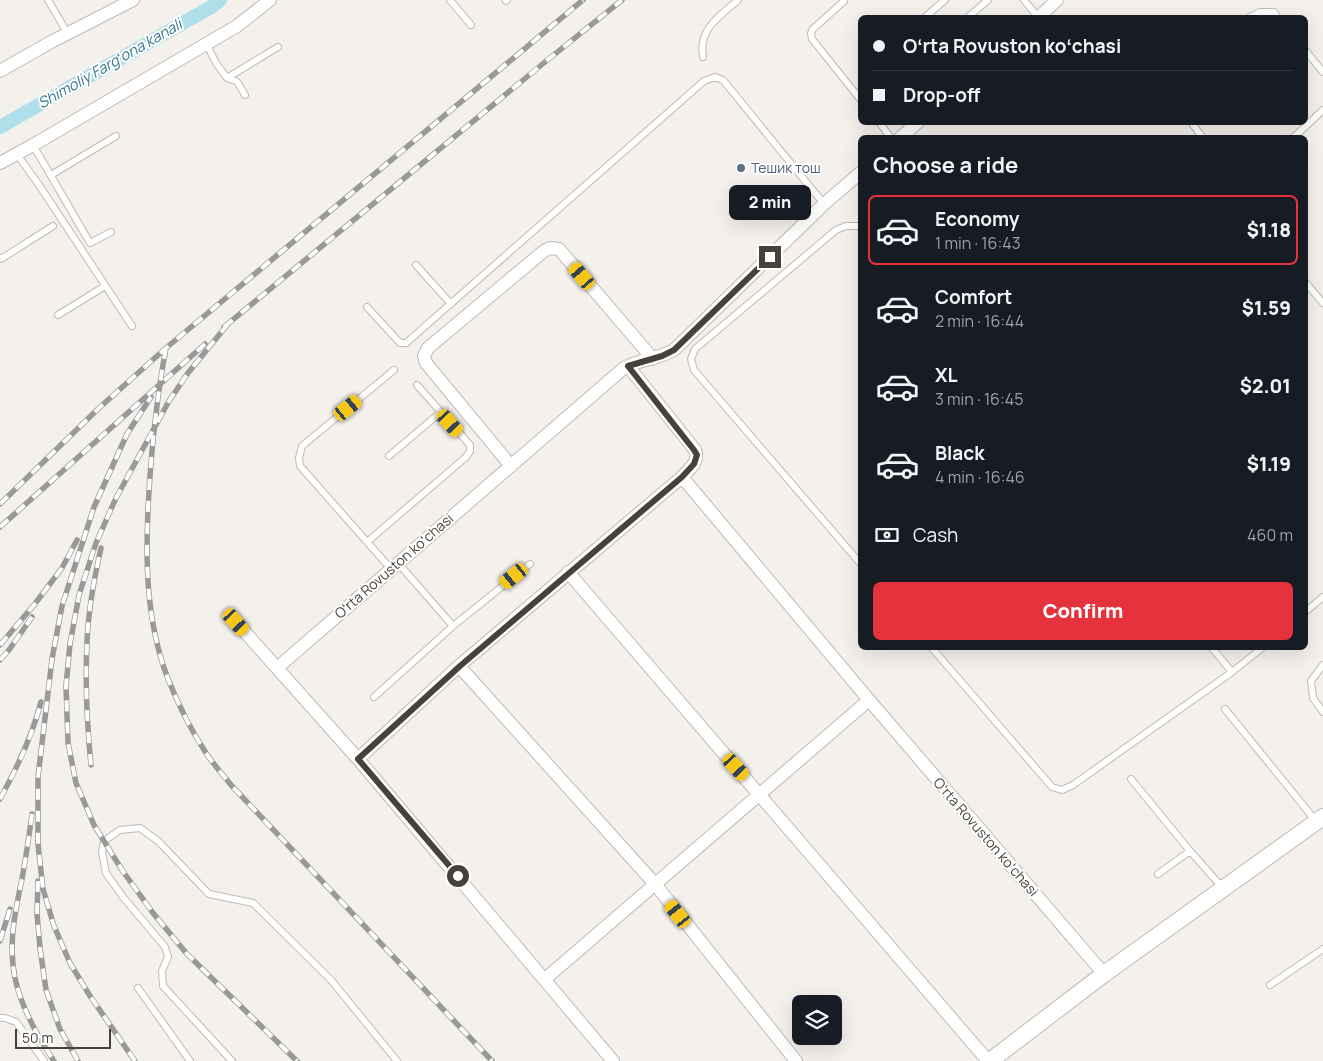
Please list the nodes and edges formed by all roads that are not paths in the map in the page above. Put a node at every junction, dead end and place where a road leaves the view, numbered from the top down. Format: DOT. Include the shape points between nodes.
graph roads {
  1 [pos="48,0"];
  2 [pos="134,0"];
  3 [pos="270,0"];
  4 [pos="450,0"];
  5 [pos="738,0"];
  6 [pos="945,0"];
  7 [pos="988,0"];
  8 [pos="1024,0"];
  9 [pos="1057,0"];
  10 [pos="844,1"];
  11 [pos="928,15"];
  12 [pos="970,15"];
  13 [pos="1036,15"];
  14 [pos="1040,15"];
  15 [pos="1254,15"];
  16 [pos="1276,15"];
  17 [pos="471,25"];
  18 [pos="68,34"];
  19 [pos="206,43"];
  20 [pos="278,47"];
  21 [pos="1308,54"];
  22 [pos="703,57"];
  23 [pos="0,71"];
  24 [pos="1323,72"];
  25 [pos="227,78"];
  26 [pos="245,95"];
  27 [pos="858,96"];
  28 [pos="1323,110"];
  29 [pos="1308,124"];
  30 [pos="915,125"];
  31 [pos="1307,125"];
  32 [pos="903,135"];
  33 [pos="1296,135"];
  34 [pos="116,136"];
  35 [pos="33,145"];
  36 [pos="16,153"];
  37 [pos="0,162"];
  38 [pos="858,174"];
  39 [pos="51,175"];
  40 [pos="824,204"];
  41 [pos="53,226"];
  42 [pos="858,226"];
  43 [pos="111,232"];
  44 [pos="0,258"];
  45 [pos="416,265"];
  46 [pos="104,286"];
  47 [pos="1308,286"];
  48 [pos="1323,303"];
  49 [pos="451,304"];
  50 [pos="367,307"];
  51 [pos="58,316"];
  52 [pos="132,326"];
  53 [pos="653,358"];
  54 [pos="628,366"];
  55 [pos="394,370"];
  56 [pos="417,385"];
  57 [pos="441,412"];
  58 [pos="389,456"];
  59 [pos="511,466"];
  60 [pos="682,477"];
  61 [pos="367,542"];
  62 [pos="858,561"];
  63 [pos="530,564"];
  64 [pos="394,566"];
  65 [pos="568,572"];
  66 [pos="1323,597"];
  67 [pos="1308,610"];
  68 [pos="236,622"];
  69 [pos="452,626"];
  70 [pos="934,650"];
  71 [pos="1214,650"];
  72 [pos="1260,650"];
  73 [pos="1323,665"];
  74 [pos="460,666"];
  75 [pos="277,668"];
  76 [pos="1232,672"];
  77 [pos="374,697"];
  78 [pos="869,700"];
  79 [pos="1225,709"];
  80 [pos="1323,712"];
  81 [pos="358,759"];
  82 [pos="1131,779"];
  83 [pos="760,794"];
  84 [pos="1320,819"];
  85 [pos="1190,851"];
  86 [pos="1158,874"];
  87 [pos="655,884"];
  88 [pos="1219,894"];
  89 [pos="1323,948"];
  90 [pos="1104,974"];
  91 [pos="545,979"];
  92 [pos="1270,985"];
  93 [pos="138,988"];
  94 [pos="0,1018"];
  95 [pos="44,1061"];
  96 [pos="190,1061"];
  97 [pos="232,1061"];
  98 [pos="398,1061"];
  99 [pos="614,1061"];
  100 [pos="796,1061"];
  101 [pos="989,1061"];
  1 -- 18 [label="lane"];
  2 -- 18 [label="street"];
  3 -- 19 [label="street" via="236,26"];
  4 -- 17 [label="lane"];
  5 -- 22 [label="lane" via="709,26 703,38"];
  6 -- 11 [label="lane"];
  7 -- 12 [label="lane"];
  8 -- 13 [label="lane"];
  9 -- 14 [label="street"];
  10 -- 27 [label="lane" via="813,29 812,39"];
  15 -- 16 [label="lane" via="1260,12 1274,12"];
  18 -- 23 [label="street"];
  19 -- 25 [label="lane"];
  19 -- 35 [label="street"];
  20 -- 25 [label="lane"];
  21 -- 24 [label="lane"];
  25 -- 26 [label="lane" via="236,81"];
  28 -- 29 [label="lane"];
  30 -- 32 [label="street"];
  31 -- 33 [label="lane"];
  34 -- 39 [label="lane"];
  35 -- 36 [label="street"];
  35 -- 39 [label="lane"];
  36 -- 37 [label="street"];
  36 -- 46 [label="lane"];
  38 -- 40 [label="street, Oʻrta Rovuston koʻchasi"];
  39 -- 43 [label="lane" via="90,243"];
  40 -- 49 [label="lane" via="723,80 714,77 704,81"];
  40 -- 53 [label="street, Oʻrta Rovuston koʻchasi" via="674,350"];
  41 -- 44 [label="lane"];
  42 -- 62 [label="lane" via="836,230 695,349 691,359 694,370"];
  45 -- 49 [label="lane"];
  46 -- 51 [label="lane"];
  46 -- 52 [label="lane"];
  47 -- 48 [label="lane"];
  49 -- 50 [label="lane" via="406,343 400,343"];
  53 -- 54 [label="street, Oʻrta Rovuston koʻchasi"];
  53 -- 59 [label="street" via="559,249 544,251 428,348 424,356 426,363"];
  54 -- 59 [label="street, Oʻrta Rovuston koʻchasi"];
  54 -- 60 [label="street" via="697,455 694,464"];
  55 -- 61 [label="lane" via="302,446 299,458 300,466"];
  56 -- 57 [label="lane"];
  57 -- 58 [label="lane"];
  57 -- 61 [label="lane" via="470,445 470,451"];
  59 -- 64 [label="street, Oʻrta Rovuston koʻchasi"];
  60 -- 65 [label="street"];
  60 -- 78 [label="street, Oʻrta Rovuston koʻchasi"];
  61 -- 64 [label="lane"];
  63 -- 69 [label="lane"];
  64 -- 69 [label="lane"];
  64 -- 75 [label="street, Oʻrta Rovuston koʻchasi"];
  65 -- 74 [label="street"];
  65 -- 83 [label="street"];
  66 -- 67 [label="lane"];
  68 -- 75 [label="street"];
  69 -- 77 [label="lane"];
  70 -- 76 [label="lane" via="1052,787 1062,790"];
  71 -- 76 [label="lane"];
  72 -- 76 [label="lane"];
  73 -- 80 [label="lane" via="1311,681 1313,698"];
  74 -- 81 [label="street"];
  74 -- 87 [label="street"];
  75 -- 81 [label="street"];
  78 -- 83 [label="street"];
  78 -- 90 [label="street, Oʻrta Rovuston koʻchasi"];
  79 -- 84 [label="lane"];
  81 -- 91 [label="street"];
  82 -- 85 [label="lane"];
  83 -- 87 [label="street"];
  83 -- 101 [label="street"];
  84 -- 88 [label="street"];
  85 -- 86 [label="lane"];
  85 -- 88 [label="lane"];
  87 -- 91 [label="street"];
  87 -- 100 [label="street"];
  88 -- 90 [label="street"];
  89 -- 92 [label="lane"];
  90 -- 101 [label="street"];
  91 -- 99 [label="street"];
  93 -- 96 [label="lane"];
  94 -- 95 [label="lane" via="16,1022"];
  97 -- 98 [label="lane" via="163,986 162,971 168,957 165,947 106,873 102,853 104,841 120,830 140,828 158,841 209,894 253,903 331,980"];
}
